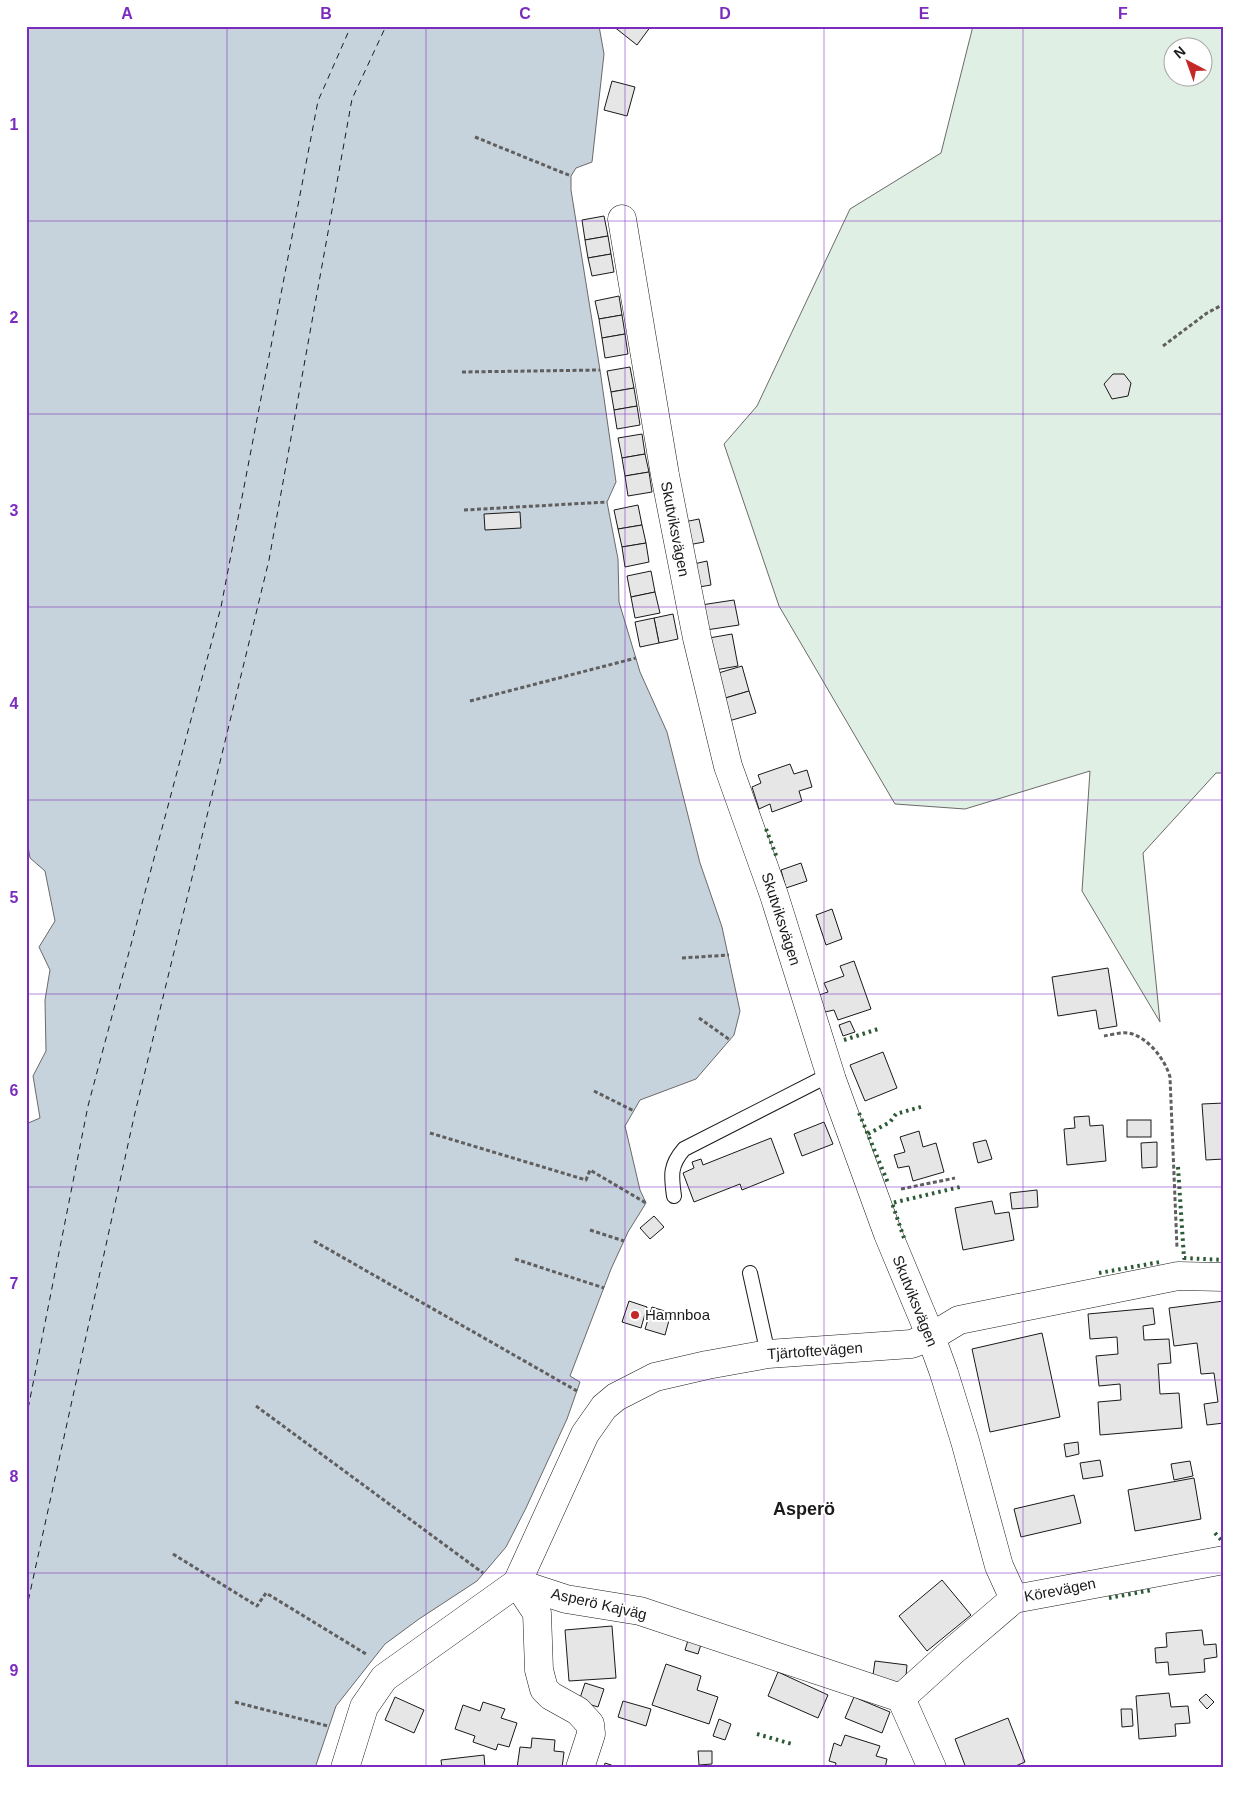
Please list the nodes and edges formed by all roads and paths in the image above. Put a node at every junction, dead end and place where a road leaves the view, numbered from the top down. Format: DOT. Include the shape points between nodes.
graph roads {
  1 [pos="475,137"];
  2 [pos="571,176"];
  3 [pos="622,219"];
  4 [pos="1224,304"];
  5 [pos="1163,346"];
  6 [pos="600,370"];
  7 [pos="462,372"];
  8 [pos="607,502"];
  9 [pos="464,510"];
  10 [pos="636,658"];
  11 [pos="470,701"];
  12 [pos="728,955"];
  13 [pos="682,958"];
  14 [pos="699,1018"];
  15 [pos="1104,1036"];
  16 [pos="730,1040"];
  17 [pos="831,1074"];
  18 [pos="594,1091"];
  19 [pos="634,1111"];
  20 [pos="430,1133"];
  21 [pos="955,1178"];
  22 [pos="874,1195"];
  23 [pos="674,1196"];
  24 [pos="646,1203"];
  25 [pos="590,1230"];
  26 [pos="314,1241"];
  27 [pos="624,1241"];
  28 [pos="515,1259"];
  29 [pos="750,1273"];
  30 [pos="1178,1276"];
  31 [pos="1224,1277"];
  32 [pos="604,1288"];
  33 [pos="931,1337"];
  34 [pos="768,1354"];
  35 [pos="577,1391"];
  36 [pos="256,1406"];
  37 [pos="173,1554"];
  38 [pos="1224,1560"];
  39 [pos="484,1574"];
  40 [pos="517,1583"];
  41 [pos="1014,1599"];
  42 [pos="373,1658"];
  43 [pos="901,1698"];
  44 [pos="235,1702"];
  45 [pos="328,1726"];
  46 [pos="345,1768"];
  47 [pos="580,1768"];
  48 [pos="932,1768"];
  1 -- 2 [label="path"];
  3 -- 17 [label="street, Skutviksvägen" via="665,475 697,638 723,748"];
  4 -- 5 [label="path"];
  6 -- 7 [label="path"];
  8 -- 9 [label="path"];
  10 -- 11 [label="path"];
  12 -- 13 [label="path"];
  14 -- 16 [label="path"];
  15 -- 30 [label="path" via="1126,1032 1136,1035 1159,1054 1168,1069"];
  17 -- 22 [label="street, Skutviksvägen"];
  17 -- 23 [label="lane" via="684,1149 675,1159 671,1174"];
  18 -- 19 [label="path"];
  20 -- 24 [label="path" via="586,1180 590,1170"];
  21 -- 22 [label="path"];
  22 -- 33 [label="street, Skutviksvägen"];
  25 -- 27 [label="path"];
  26 -- 35 [label="path"];
  28 -- 32 [label="path"];
  29 -- 34 [label="lane"];
  30 -- 31 [label="street, Tjärtoftevägen"];
  30 -- 33 [label="street, Tjärtoftevägen" via="959,1320"];
  33 -- 34 [label="street, Tjärtoftevägen" via="911,1344"];
  33 -- 41 [label="street, Skutviksvägen" via="965,1441 999,1566"];
  34 -- 40 [label="street, Tjärtoftevägen" via="655,1377 616,1397 604,1407 585,1434"];
  36 -- 39 [label="path"];
  37 -- 42 [label="path" via="257,1606 266,1593"];
  38 -- 41 [label="street, Körevägen"];
  40 -- 43 [label="street, Asperö Kajväg" via="566,1599 640,1611"];
  40 -- 46 [label="street" via="384,1678 364,1706"];
  40 -- 47 [label="street" via="537,1613 539,1670 544,1688 551,1696 578,1711 590,1724 591,1734"];
  41 -- 43 [label="street, Körevägen"];
  43 -- 48 [label="street"];
  44 -- 45 [label="path"];
}
